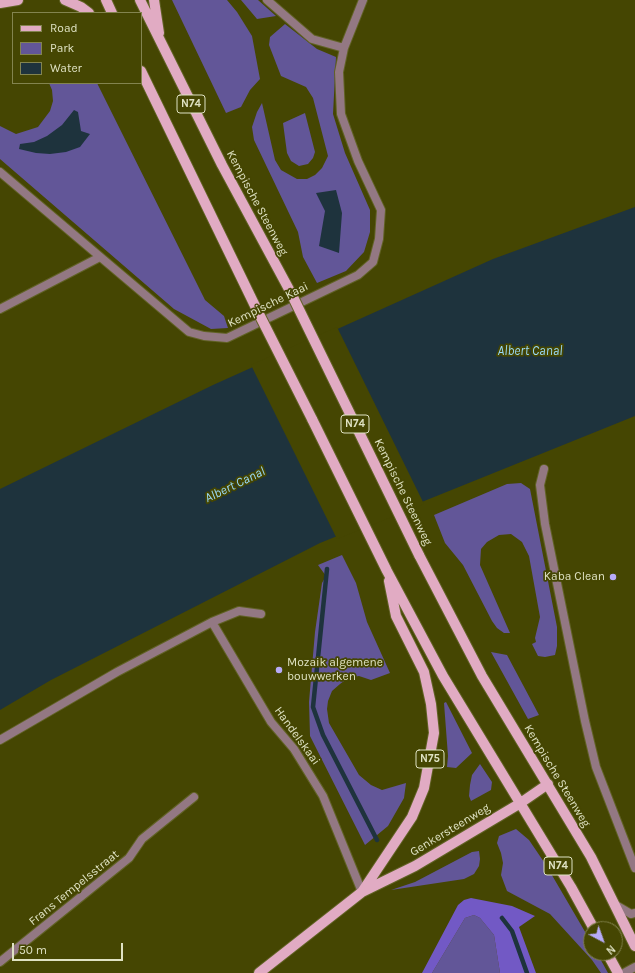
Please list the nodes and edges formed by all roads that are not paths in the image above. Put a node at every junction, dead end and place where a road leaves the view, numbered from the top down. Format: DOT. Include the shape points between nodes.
graph roads {
  1 [pos="18,0"];
  2 [pos="65,0"];
  3 [pos="106,0"];
  4 [pos="140,0"];
  5 [pos="154,0"];
  6 [pos="267,0"];
  7 [pos="363,0"];
  8 [pos="0,3"];
  9 [pos="88,12"];
  10 [pos="112,12"];
  11 [pos="161,42"];
  12 [pos="344,48"];
  13 [pos="142,73"];
  14 [pos="0,172"];
  15 [pos="100,256"];
  16 [pos="0,309"];
  17 [pos="544,469"];
  18 [pos="387,571"];
  19 [pos="261,614"];
  20 [pos="212,622"];
  21 [pos="0,740"];
  22 [pos="548,784"];
  23 [pos="194,796"];
  24 [pos="519,804"];
  25 [pos="635,868"];
  26 [pos="362,892"];
  27 [pos="614,904"];
  28 [pos="635,913"];
  29 [pos="590,921"];
  30 [pos="635,946"];
  31 [pos="611,961"];
  32 [pos="0,962"];
  33 [pos="635,967"];
  34 [pos="259,973"];
  35 [pos="618,973"];
  36 [pos="624,973"];
  1 -- 8 [label="main road"];
  2 -- 9 [label="main road"];
  3 -- 10 [label="main road"];
  4 -- 11 [label="main road, Kempische Steenweg / N74"];
  5 -- 11 [label="main road"];
  6 -- 12 [label="street" via="312,39"];
  7 -- 12 [label="street, Kempische Kaai"];
  11 -- 22 [label="main road, Kempische Steenweg / N74, bridge" via="222,165 291,293 419,555 482,676"];
  12 -- 15 [label="street, Kempische Kaai" via="339,72 341,114 358,161 382,210 373,262 358,275 227,338 189,332"];
  13 -- 18 [label="main road, N74, bridge"];
  14 -- 15 [label="street, Kempische Kaai"];
  15 -- 16 [label="street"];
  17 -- 25 [label="street" via="540,485 544,524 588,733 596,767"];
  18 -- 24 [label="main road, N74" via="443,676"];
  18 -- 26 [label="main road, Genkersteenweg / N75" via="396,616 424,672 434,733 424,788 412,817"];
  19 -- 20 [label="street" via="239,611"];
  20 -- 21 [label="street" via="117,672"];
  20 -- 26 [label="street, Handelskaai" via="271,722 294,749 323,796"];
  22 -- 24 [label="main road, Genkersteenweg / N75"];
  22 -- 27 [label="main road, Kempische Steenweg / N74" via="591,857"];
  23 -- 32 [label="street, Frans Tempelsstraat" via="142,839 129,858"];
  24 -- 26 [label="main road, Genkersteenweg / N75" via="415,866"];
  24 -- 29 [label="main road, N74" via="571,886"];
  26 -- 34 [label="main road, Genkersteenweg / N75"];
  27 -- 28 [label="street" via="630,914"];
  27 -- 30 [label="main road, Kempische Steenweg / N74"];
  31 -- 35 [label="main road"];
  33 -- 36 [label="street"];
}
